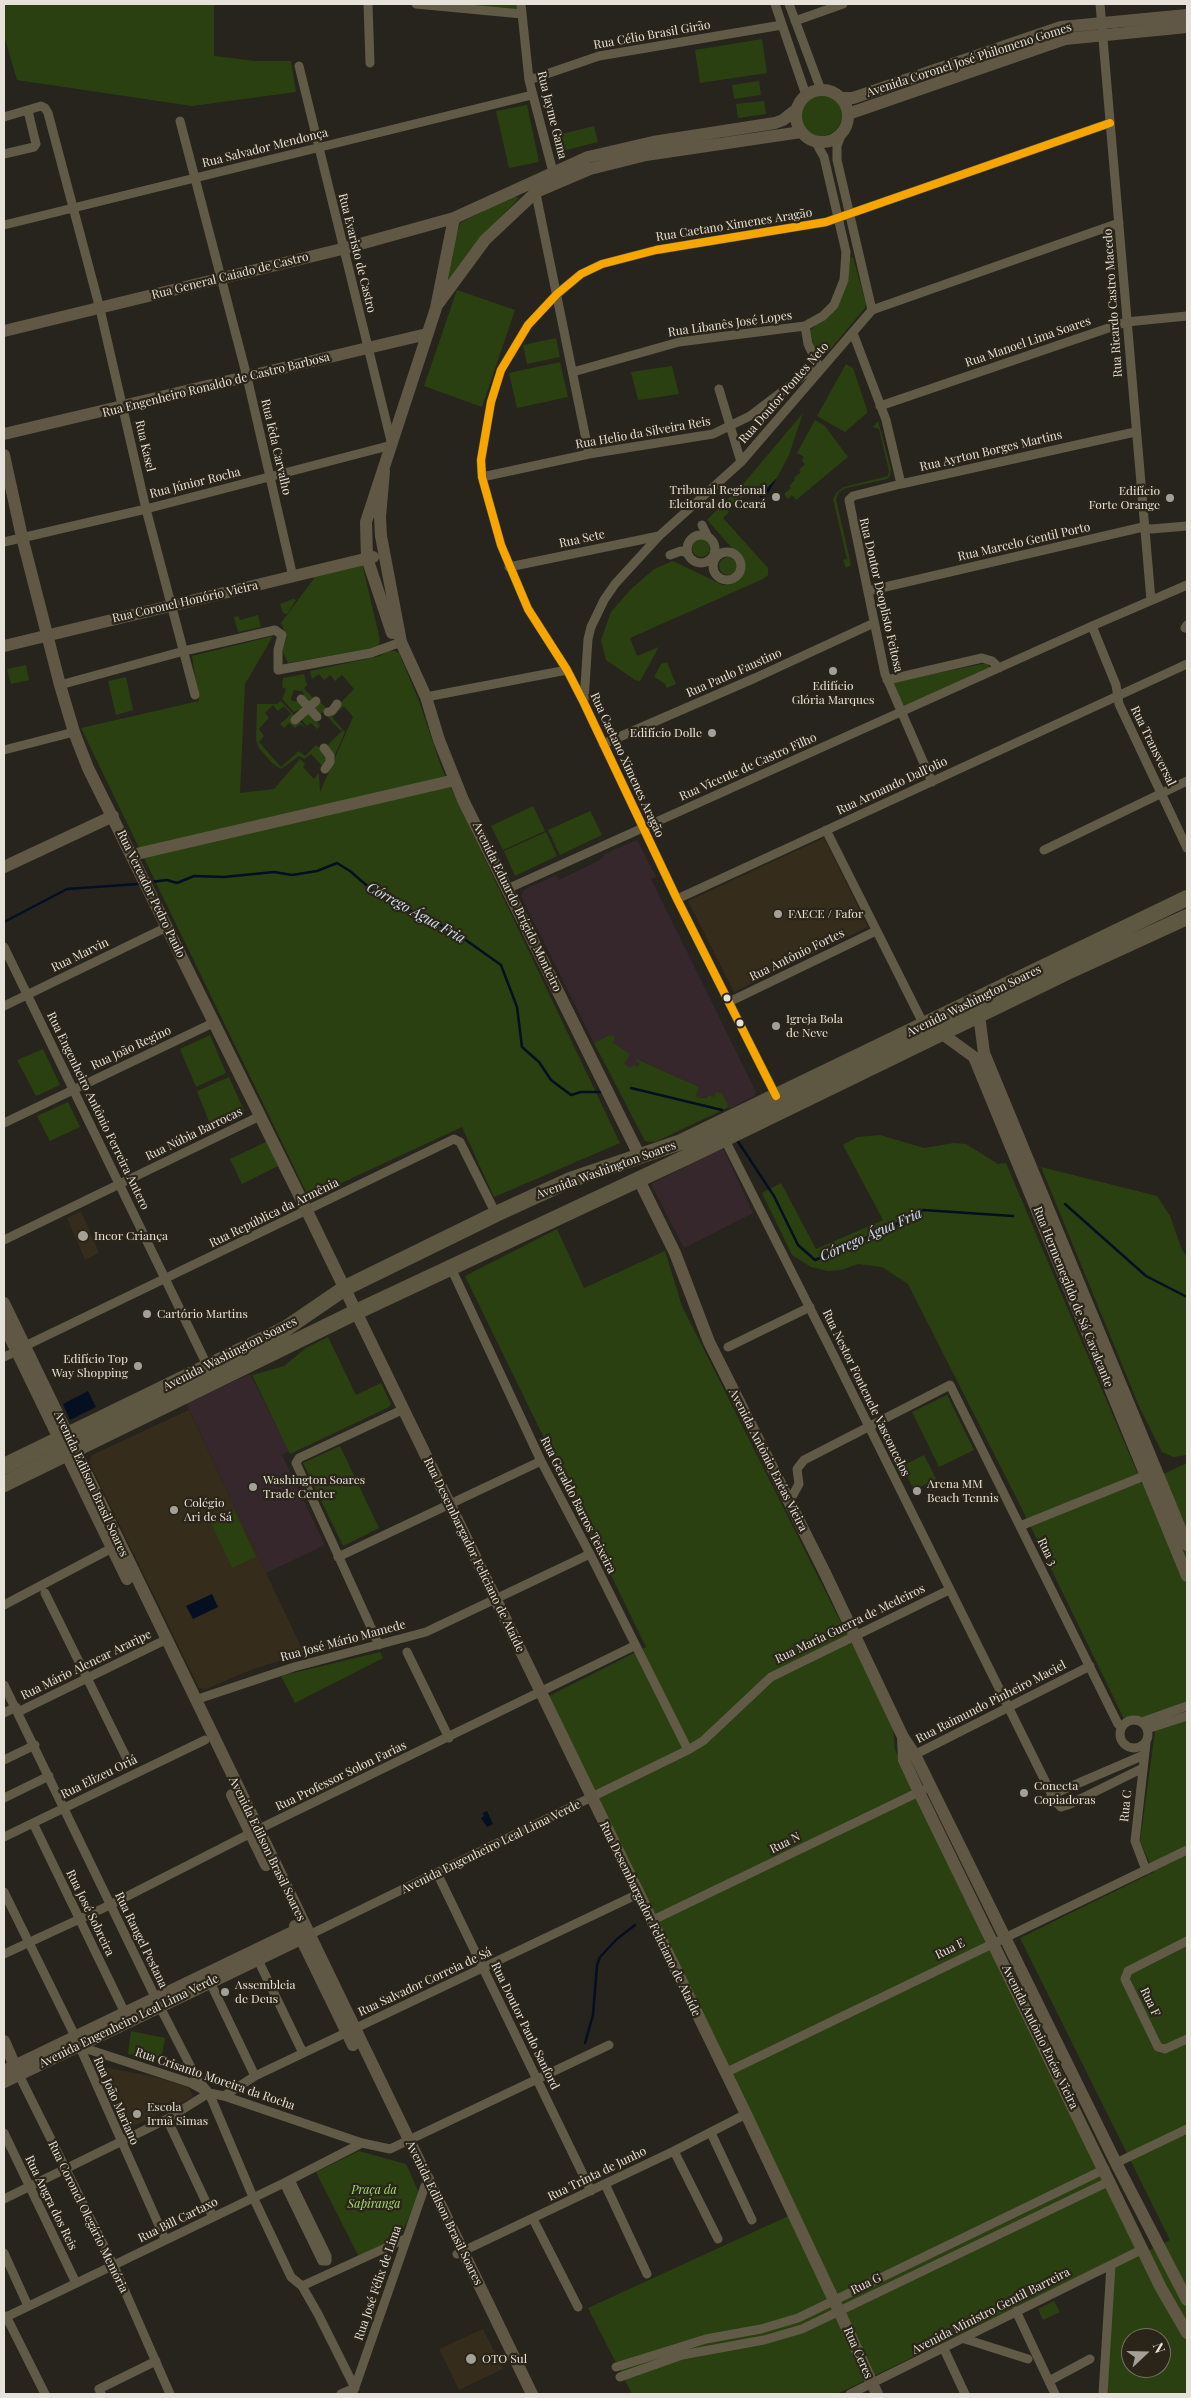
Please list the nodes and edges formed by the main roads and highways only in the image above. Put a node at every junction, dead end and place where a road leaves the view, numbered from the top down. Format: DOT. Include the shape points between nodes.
graph roads {
  1 [pos="1187,898"];
  2 [pos="1187,917"];
  3 [pos="725,1126"];
  4 [pos="67,1444"];
  5 [pos="4,1466"];
  6 [pos="4,1484"];
  1 -- 3 [label="highway, Avenida Washington Soares" via="776,1096"];
  2 -- 3 [label="highway, Avenida Washington Soares" via="941,1033"];
  3 -- 4 [label="highway, Avenida Washington Soares" via="639,1180"];
  3 -- 4 [label="highway, Avenida Washington Soares" via="570,1180 496,1214 345,1288 285,1329"];
  4 -- 5 [label="highway, Avenida Washington Soares"];
  4 -- 6 [label="highway, Avenida Washington Soares"];
}
